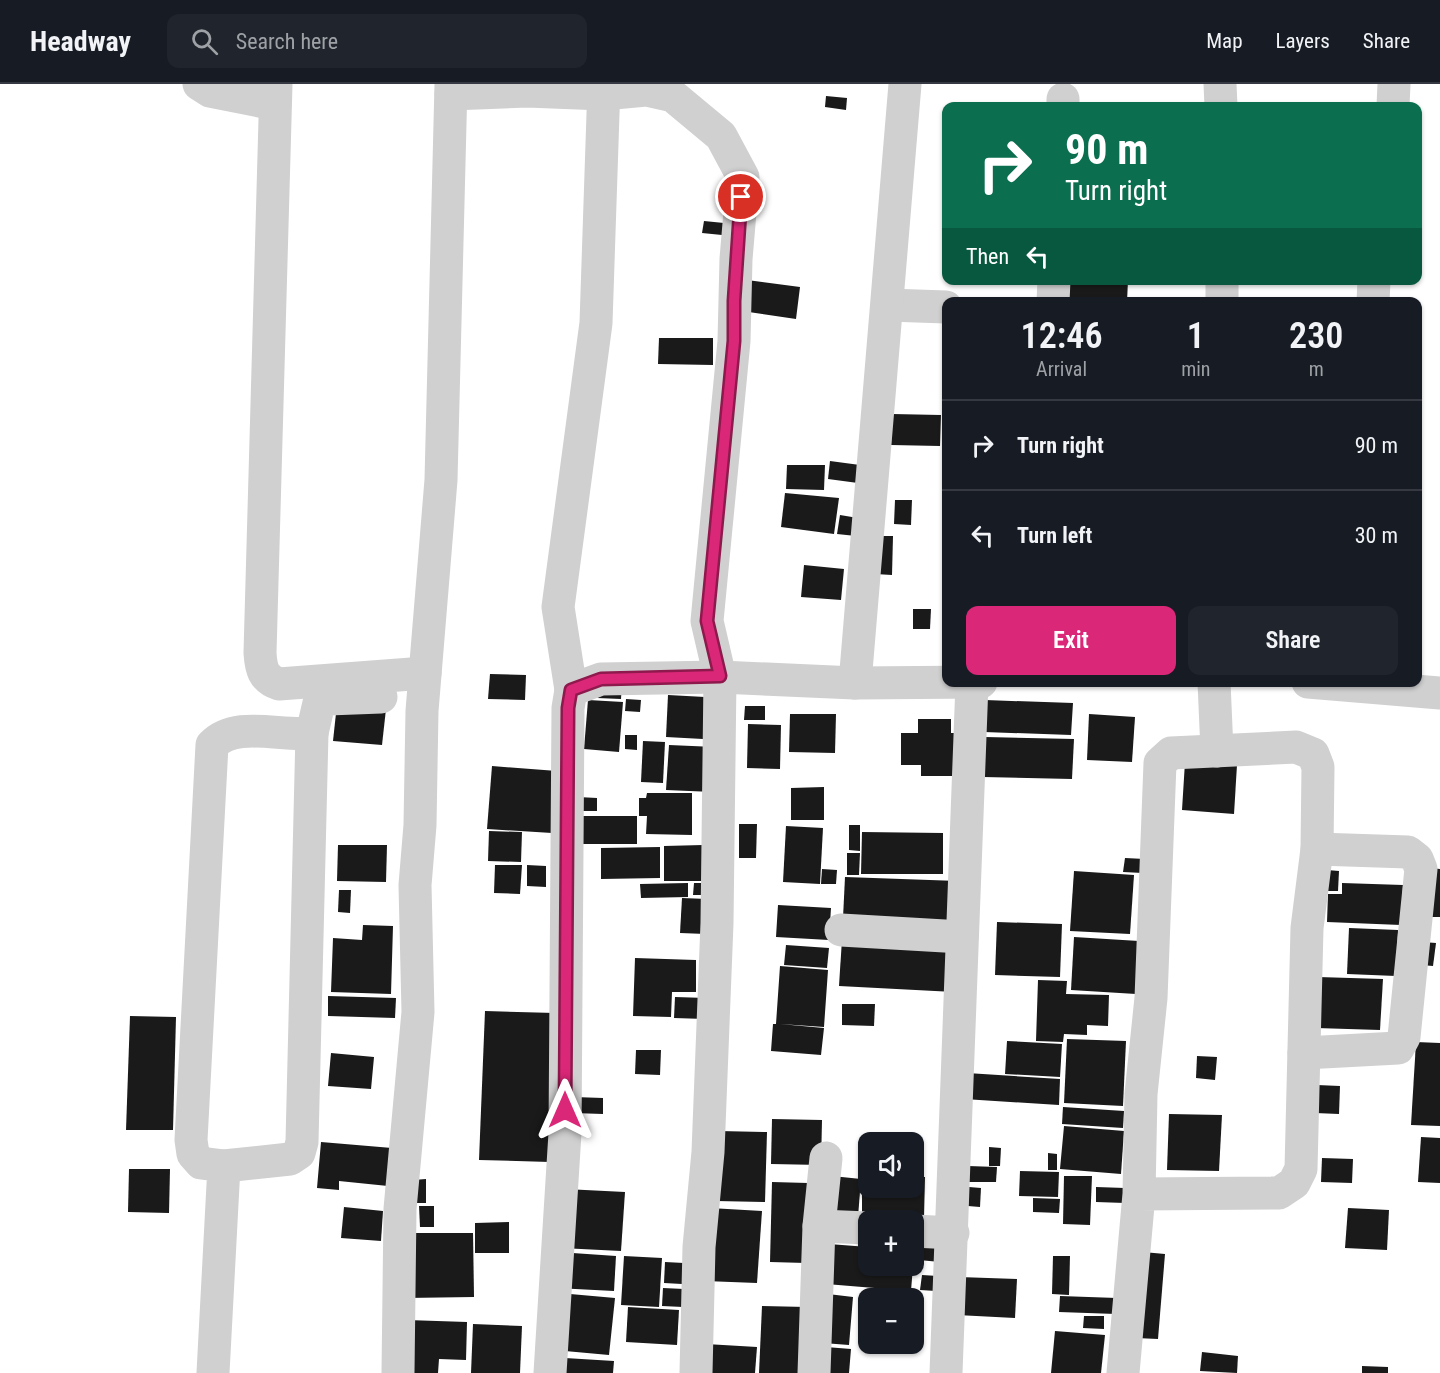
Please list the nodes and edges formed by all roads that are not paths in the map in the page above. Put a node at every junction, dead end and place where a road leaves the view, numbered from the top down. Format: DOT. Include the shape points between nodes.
graph roads {
  1 [pos="199,84"];
  2 [pos="905,84"];
  3 [pos="1220,84"];
  4 [pos="1394,84"];
  5 [pos="451,89"];
  6 [pos="603,89"];
  7 [pos="276,94"];
  8 [pos="1221,102"];
  9 [pos="1393,102"];
  10 [pos="888,305"];
  11 [pos="942,307"];
  12 [pos="425,673"];
  13 [pos="720,676"];
  14 [pos="855,683"];
  15 [pos="942,683"];
  16 [pos="972,687"];
  17 [pos="1214,687"];
  18 [pos="1383,687"];
  19 [pos="571,690"];
  20 [pos="1440,693"];
  21 [pos="381,697"];
  22 [pos="312,733"];
  23 [pos="1217,751"];
  24 [pos="1317,849"];
  25 [pos="841,930"];
  26 [pos="962,937"];
  27 [pos="1304,1053"];
  28 [pos="826,1158"];
  29 [pos="224,1166"];
  30 [pos="1139,1194"];
  31 [pos="819,1227"];
  32 [pos="858,1228"];
  33 [pos="924,1232"];
  34 [pos="953,1233"];
  35 [pos="213,1373"];
  36 [pos="398,1373"];
  37 [pos="550,1373"];
  38 [pos="696,1373"];
  39 [pos="814,1373"];
  40 [pos="946,1373"];
  41 [pos="1123,1373"];
  1 -- 7 [label="street" via="210,91"];
  2 -- 10 [label="street"];
  3 -- 8 [label="street"];
  4 -- 9 [label="street"];
  5 -- 6 [label="street"];
  5 -- 12 [label="street" via="441,480"];
  6 -- 13 [label="street" via="646,90 673,96 721,136 743,177 734,341 707,621"];
  6 -- 19 [label="street" via="596,323 558,607"];
  7 -- 12 [label="street" via="262,669 267,678 279,684"];
  10 -- 11 [label="street"];
  10 -- 14 [label="street" via="872,447"];
  12 -- 36 [label="street" via="415,885 418,1012 400,1209"];
  13 -- 14 [label="street"];
  13 -- 19 [label="street" via="601,679"];
  13 -- 38 [label="street" via="717,922"];
  14 -- 15 [label="street"];
  16 -- 26 [label="street"];
  17 -- 23 [label="street"];
  18 -- 20 [label="street"];
  19 -- 37 [label="street" via="567,718 565,1134"];
  21 -- 22 [label="street" via="328,699 319,703"];
  22 -- 29 [label="street" via="302,1142 298,1154 290,1159"];
  22 -- 29 [label="street" via="235,732 220,736 212,745 191,1140 193,1154 201,1163"];
  23 -- 24 [label="street" via="1296,747 1313,754 1318,767"];
  23 -- 30 [label="street" via="1171,753 1160,763"];
  24 -- 27 [label="street" via="1306,928"];
  24 -- 27 [label="street" via="1408,852 1421,869 1404,1037 1398,1048"];
  25 -- 26 [label="street"];
  26 -- 34 [label="street"];
  27 -- 30 [label="street" via="1301,1169 1294,1183 1279,1193"];
  28 -- 31 [label="street"];
  29 -- 35 [label="street"];
  30 -- 41 [label="street"];
  31 -- 32 [label="street"];
  31 -- 39 [label="street"];
  33 -- 34 [label="street"];
  34 -- 40 [label="street"];
}
